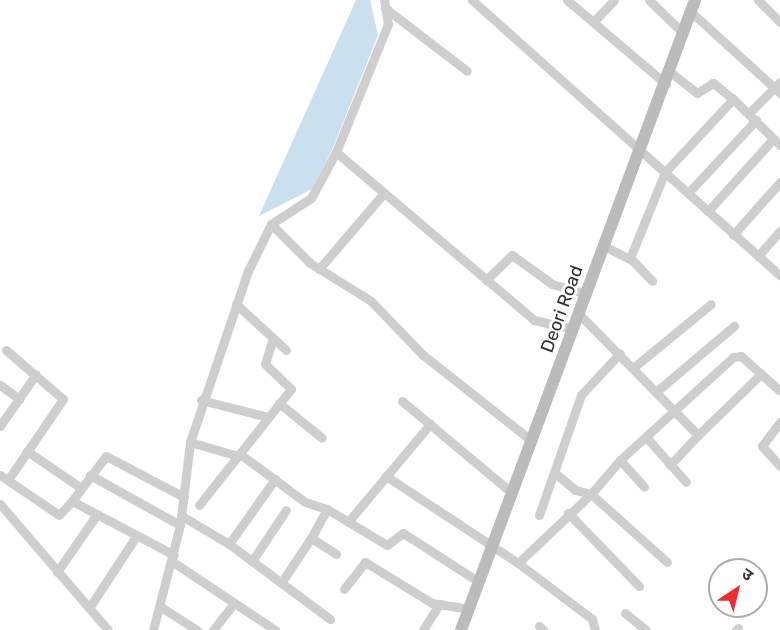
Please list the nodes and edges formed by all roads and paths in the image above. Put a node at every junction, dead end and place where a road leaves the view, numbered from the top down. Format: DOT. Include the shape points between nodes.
graph roads {
  1 [pos="472,0"];
  2 [pos="567,0"];
  3 [pos="614,0"];
  4 [pos="649,0"];
  5 [pos="758,0"];
  6 [pos="693,3"];
  7 [pos="384,4"];
  8 [pos="593,22"];
  9 [pos="780,22"];
  10 [pos="683,33"];
  11 [pos="467,71"];
  12 [pos="670,72"];
  13 [pos="666,84"];
  14 [pos="778,88"];
  15 [pos="733,99"];
  16 [pos="752,116"];
  17 [pos="777,142"];
  18 [pos="641,151"];
  19 [pos="336,152"];
  20 [pos="665,172"];
  21 [pos="780,182"];
  22 [pos="384,193"];
  23 [pos="688,193"];
  24 [pos="708,212"];
  25 [pos="271,224"];
  26 [pos="780,231"];
  27 [pos="733,235"];
  28 [pos="604,246"];
  29 [pos="758,256"];
  30 [pos="630,258"];
  31 [pos="320,269"];
  32 [pos="780,275"];
  33 [pos="486,280"];
  34 [pos="652,281"];
  35 [pos="586,294"];
  36 [pos="236,304"];
  37 [pos="711,304"];
  38 [pos="579,314"];
  39 [pos="734,326"];
  40 [pos="573,329"];
  41 [pos="273,338"];
  42 [pos="6,350"];
  43 [pos="286,350"];
  44 [pos="620,352"];
  45 [pos="634,367"];
  46 [pos="36,374"];
  47 [pos="761,374"];
  48 [pos="0,385"];
  49 [pos="657,391"];
  50 [pos="780,391"];
  51 [pos="19,399"];
  52 [pos="201,400"];
  53 [pos="402,401"];
  54 [pos="279,403"];
  55 [pos="675,409"];
  56 [pos="268,417"];
  57 [pos="780,422"];
  58 [pos="430,424"];
  59 [pos="0,426"];
  60 [pos="698,435"];
  61 [pos="646,437"];
  62 [pos="322,438"];
  63 [pos="532,441"];
  64 [pos="190,442"];
  65 [pos="27,451"];
  66 [pos="239,454"];
  67 [pos="620,460"];
  68 [pos="670,465"];
  69 [pos="780,466"];
  70 [pos="555,473"];
  71 [pos="90,475"];
  72 [pos="386,476"];
  73 [pos="4,477"];
  74 [pos="275,479"];
  75 [pos="686,482"];
  76 [pos="644,487"];
  77 [pos="81,488"];
  78 [pos="512,493"];
  79 [pos="591,494"];
  80 [pos="184,497"];
  81 [pos="72,501"];
  82 [pos="0,504"];
  83 [pos="199,506"];
  84 [pos="327,509"];
  85 [pos="286,510"];
  86 [pos="568,513"];
  87 [pos="97,514"];
  88 [pos="539,515"];
  89 [pos="181,520"];
  90 [pos="348,522"];
  91 [pos="137,535"];
  92 [pos="311,538"];
  93 [pos="229,544"];
  94 [pos="492,546"];
  95 [pos="336,554"];
  96 [pos="174,559"];
  97 [pos="252,561"];
  98 [pos="667,561"];
  99 [pos="519,563"];
  100 [pos="57,572"];
  101 [pos="480,582"];
  102 [pos="281,583"];
  103 [pos="639,586"];
  104 [pos="344,589"];
  105 [pos="234,603"];
  106 [pos="439,604"];
  107 [pos="161,607"];
  108 [pos="89,608"];
  109 [pos="470,609"];
  110 [pos="625,613"];
  111 [pos="330,619"];
  112 [pos="464,629"];
  113 [pos="108,630"];
  114 [pos="153,630"];
  115 [pos="196,630"];
  116 [pos="213,630"];
  117 [pos="274,630"];
  118 [pos="423,630"];
  119 [pos="595,630"];
  120 [pos="646,630"];
  1 -- 18 [label="street"];
  2 -- 8 [label="street"];
  3 -- 8 [label="street"];
  4 -- 10 [label="street"];
  5 -- 9 [label="street"];
  6 -- 10 [label="street, Deori Road"];
  6 -- 14 [label="street"];
  7 -- 11 [label="street"];
  7 -- 19 [label="street" via="388,24"];
  8 -- 13 [label="street"];
  10 -- 12 [label="street, Deori Road"];
  12 -- 13 [label="street, Deori Road"];
  12 -- 15 [label="street" via="697,93 713,83"];
  13 -- 18 [label="street, Deori Road"];
  14 -- 16 [label="street"];
  15 -- 16 [label="street"];
  15 -- 20 [label="street"];
  16 -- 17 [label="street"];
  16 -- 23 [label="street"];
  17 -- 24 [label="street"];
  18 -- 20 [label="street"];
  18 -- 28 [label="street, Deori Road"];
  19 -- 22 [label="street"];
  19 -- 25 [label="street" via="311,198"];
  20 -- 23 [label="street"];
  20 -- 30 [label="street"];
  21 -- 27 [label="street"];
  22 -- 31 [label="street"];
  22 -- 33 [label="street"];
  23 -- 24 [label="street"];
  24 -- 27 [label="street"];
  25 -- 31 [label="street"];
  25 -- 36 [label="street"];
  26 -- 29 [label="street"];
  27 -- 29 [label="street"];
  28 -- 30 [label="street"];
  28 -- 35 [label="street, Deori Road"];
  29 -- 32 [label="street"];
  30 -- 34 [label="street"];
  31 -- 63 [label="street" via="371,302 423,355"];
  33 -- 35 [label="street" via="512,255 552,284"];
  33 -- 40 [label="street" via="534,320"];
  35 -- 38 [label="street, Deori Road"];
  36 -- 41 [label="street"];
  36 -- 52 [label="street"];
  37 -- 45 [label="street"];
  38 -- 40 [label="street, Deori Road"];
  38 -- 44 [label="street"];
  39 -- 49 [label="street"];
  40 -- 63 [label="street, Deori Road"];
  41 -- 43 [label="street"];
  41 -- 54 [label="street" via="265,364 291,387"];
  42 -- 46 [label="street"];
  44 -- 45 [label="street"];
  44 -- 70 [label="street" via="581,395"];
  45 -- 49 [label="street"];
  46 -- 51 [label="street"];
  46 -- 65 [label="street" via="63,397 63,402"];
  47 -- 50 [label="street"];
  47 -- 55 [label="street" via="736,355"];
  47 -- 60 [label="street"];
  48 -- 51 [label="street"];
  49 -- 55 [label="street"];
  51 -- 59 [label="street"];
  52 -- 56 [label="street"];
  52 -- 64 [label="street"];
  53 -- 58 [label="street"];
  54 -- 56 [label="street"];
  54 -- 62 [label="street"];
  55 -- 60 [label="street"];
  55 -- 61 [label="street"];
  56 -- 66 [label="street"];
  57 -- 69 [label="street" via="762,446"];
  58 -- 72 [label="street"];
  58 -- 78 [label="street"];
  60 -- 68 [label="street"];
  61 -- 67 [label="street"];
  61 -- 68 [label="street"];
  63 -- 78 [label="street, Deori Road"];
  64 -- 66 [label="street"];
  64 -- 80 [label="street"];
  65 -- 73 [label="street"];
  65 -- 77 [label="street"];
  66 -- 74 [label="street"];
  66 -- 83 [label="street"];
  67 -- 76 [label="street"];
  67 -- 79 [label="street"];
  68 -- 75 [label="street"];
  70 -- 79 [label="street" via="575,490"];
  70 -- 88 [label="street"];
  71 -- 77 [label="street"];
  71 -- 80 [label="street" via="102,458 110,456"];
  71 -- 89 [label="street"];
  72 -- 90 [label="street"];
  72 -- 94 [label="street"];
  73 -- 81 [label="street" via="59,515"];
  74 -- 84 [label="street" via="305,502"];
  74 -- 93 [label="street"];
  77 -- 81 [label="street"];
  78 -- 94 [label="street, Deori Road"];
  79 -- 86 [label="street"];
  79 -- 98 [label="street"];
  80 -- 89 [label="street"];
  81 -- 87 [label="street"];
  82 -- 100 [label="street"];
  84 -- 90 [label="street"];
  84 -- 92 [label="street"];
  85 -- 97 [label="street"];
  86 -- 99 [label="street"];
  86 -- 103 [label="street"];
  87 -- 91 [label="street"];
  87 -- 100 [label="street"];
  89 -- 93 [label="street"];
  89 -- 96 [label="street"];
  90 -- 101 [label="street" via="387,545 403,533"];
  91 -- 96 [label="street"];
  91 -- 108 [label="street"];
  92 -- 95 [label="street"];
  92 -- 102 [label="street"];
  93 -- 97 [label="street"];
  94 -- 99 [label="street"];
  94 -- 101 [label="street, Deori Road"];
  96 -- 105 [label="street"];
  96 -- 107 [label="street"];
  97 -- 102 [label="street"];
  99 -- 119 [label="street" via="592,620"];
  100 -- 108 [label="street"];
  101 -- 109 [label="street, Deori Road"];
  102 -- 111 [label="street"];
  104 -- 106 [label="street" via="365,562"];
  105 -- 116 [label="street"];
  105 -- 117 [label="street"];
  106 -- 109 [label="street"];
  106 -- 118 [label="street"];
  107 -- 114 [label="street"];
  107 -- 115 [label="street"];
  108 -- 113 [label="street"];
  109 -- 112 [label="street, Deori Road"];
  110 -- 120 [label="street"];
}
